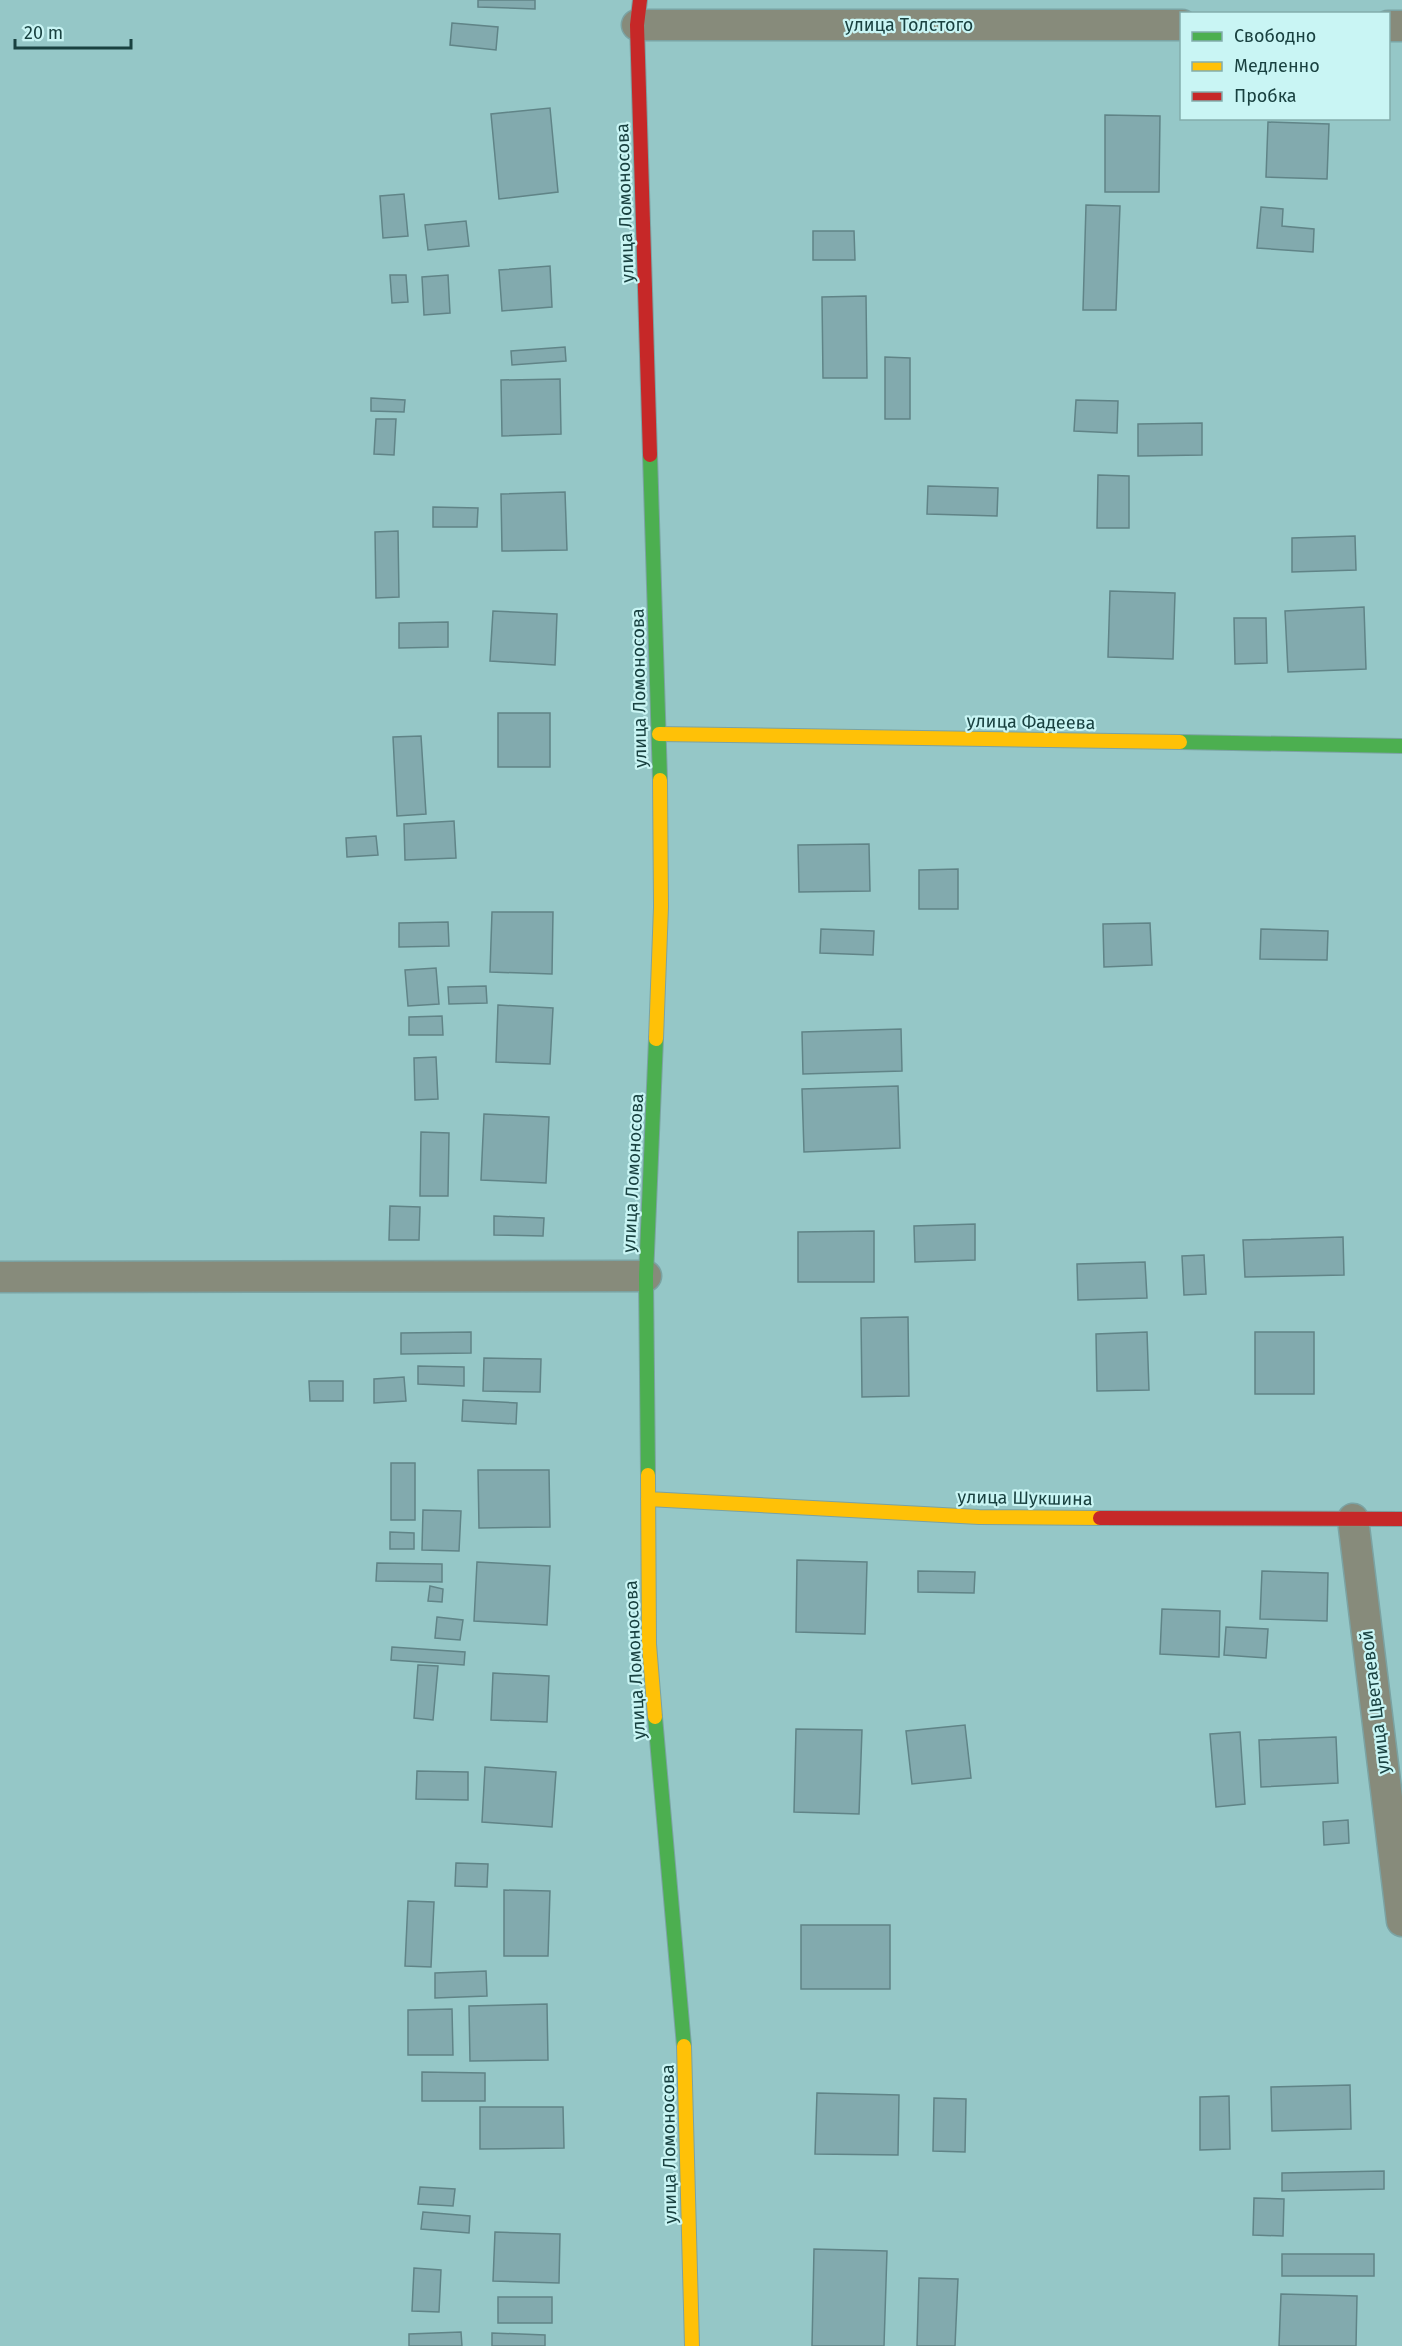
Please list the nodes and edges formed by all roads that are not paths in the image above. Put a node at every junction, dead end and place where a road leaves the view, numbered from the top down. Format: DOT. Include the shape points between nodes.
graph roads {
  1 [pos="638,12"];
  2 [pos="1180,26"];
  3 [pos="659,734"];
  4 [pos="1402,746"];
  5 [pos="646,1276"];
  6 [pos="0,1277"];
  7 [pos="648,1499"];
  8 [pos="1353,1519"];
  9 [pos="1402,1519"];
  10 [pos="1402,1921"];
  11 [pos="692,2346"];
  1 -- 2 [label="street, улица Толстого"];
  1 -- 3 [label="street, улица Ломоносова"];
  3 -- 4 [label="street, улица Фадеева"];
  3 -- 5 [label="street, улица Ломоносова" via="661,907"];
  5 -- 6 [label="street"];
  5 -- 7 [label="street, улица Ломоносова"];
  7 -- 8 [label="street, улица Шукшина" via="979,1517"];
  7 -- 11 [label="street, улица Ломоносова" via="649,1644 684,2049"];
  8 -- 9 [label="street, улица Шукшина"];
  8 -- 10 [label="street, улица Цветаевой"];
}
